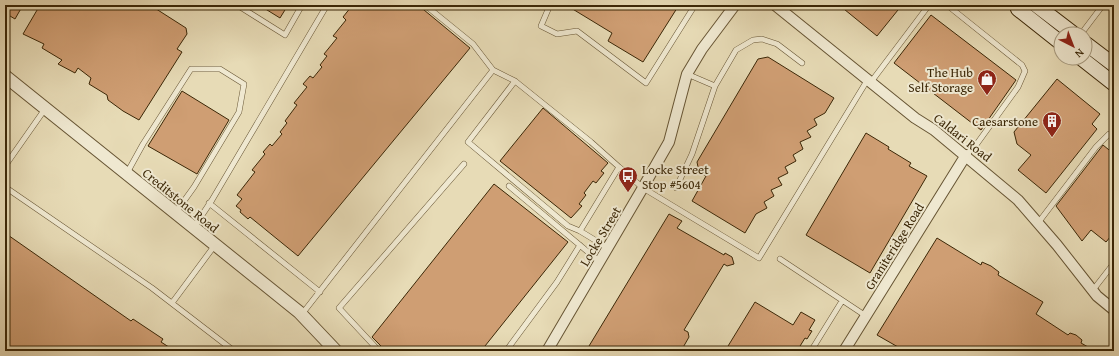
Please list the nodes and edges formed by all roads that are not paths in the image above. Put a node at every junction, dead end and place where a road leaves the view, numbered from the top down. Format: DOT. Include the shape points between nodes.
graph roads {
  1 [pos="238,5"];
  2 [pos="302,5"];
  3 [pos="327,5"];
  4 [pos="425,5"];
  5 [pos="550,5"];
  6 [pos="695,5"];
  7 [pos="735,5"];
  8 [pos="776,5"];
  9 [pos="929,5"];
  10 [pos="947,5"];
  11 [pos="1017,5"];
  12 [pos="1036,5"];
  13 [pos="1103,5"];
  14 [pos="1064,26"];
  15 [pos="1087,26"];
  16 [pos="1053,37"];
  17 [pos="1093,49"];
  18 [pos="802,63"];
  19 [pos="1114,65"];
  20 [pos="1091,66"];
  21 [pos="493,70"];
  22 [pos="688,74"];
  23 [pos="5,76"];
  24 [pos="515,80"];
  25 [pos="870,80"];
  26 [pos="1114,84"];
  27 [pos="715,86"];
  28 [pos="46,108"];
  29 [pos="1114,137"];
  30 [pos="966,155"];
  31 [pos="464,164"];
  32 [pos="5,166"];
  33 [pos="619,167"];
  34 [pos="127,174"];
  35 [pos="509,186"];
  36 [pos="5,187"];
  37 [pos="643,188"];
  38 [pos="676,188"];
  39 [pos="209,203"];
  40 [pos="175,213"];
  41 [pos="1038,222"];
  42 [pos="193,228"];
  43 [pos="580,231"];
  44 [pos="215,245"];
  45 [pos="580,245"];
  46 [pos="608,248"];
  47 [pos="780,260"];
  48 [pos="600,262"];
  49 [pos="1114,263"];
  50 [pos="1093,290"];
  51 [pos="320,292"];
  52 [pos="842,301"];
  53 [pos="172,303"];
  54 [pos="1114,310"];
  55 [pos="302,315"];
  56 [pos="866,316"];
  57 [pos="234,351"];
  58 [pos="336,351"];
  59 [pos="379,351"];
  60 [pos="506,351"];
  61 [pos="547,351"];
  62 [pos="811,351"];
  63 [pos="844,351"];
  1 -- 2 [label="lane" via="285,35"];
  3 -- 39 [label="lane"];
  4 -- 21 [label="lane" via="473,44"];
  5 -- 6 [label="lane" via="541,26 557,34 577,31 646,83"];
  7 -- 22 [label="street, Locke Street" via="702,49"];
  8 -- 25 [label="street, Caldari Road"];
  9 -- 25 [label="lane"];
  10 -- 30 [label="lane" via="1022,65 1025,71 1018,87"];
  11 -- 16 [label="main road" via="1018,9"];
  12 -- 14 [label="main road"];
  13 -- 15 [label="lane"];
  17 -- 19 [label="main road"];
  18 -- 27 [label="lane" via="777,44 762,39 754,40 736,50"];
  20 -- 26 [label="main road"];
  21 -- 24 [label="lane"];
  21 -- 51 [label="lane"];
  22 -- 27 [label="lane"];
  22 -- 37 [label="street, Locke Street" via="669,142"];
  23 -- 28 [label="street, Creditstone Road"];
  24 -- 33 [label="lane"];
  24 -- 43 [label="lane" via="468,142 568,226"];
  25 -- 30 [label="street, Caldari Road" via="915,118"];
  25 -- 37 [label="lane" via="759,258"];
  27 -- 38 [label="lane" via="692,154"];
  28 -- 32 [label="lane"];
  28 -- 34 [label="street, Creditstone Road"];
  29 -- 41 [label="lane" via="1109,134 1096,147"];
  30 -- 41 [label="street, Caldari Road" via="1018,200"];
  30 -- 56 [label="street, Graniteridge Road"];
  31 -- 59 [label="lane" via="339,308"];
  33 -- 37 [label="lane"];
  33 -- 43 [label="lane"];
  34 -- 40 [label="street, Creditstone Road"];
  34 -- 40 [label="lane" via="191,69 220,69 244,84 239,112 194,187"];
  35 -- 45 [label="lane"];
  36 -- 53 [label="lane"];
  37 -- 46 [label="street, Locke Street"];
  39 -- 42 [label="lane"];
  39 -- 51 [label="lane"];
  40 -- 42 [label="street, Creditstone Road"];
  41 -- 50 [label="street, Caldari Road"];
  42 -- 44 [label="street, Creditstone Road"];
  43 -- 46 [label="lane"];
  44 -- 53 [label="lane"];
  44 -- 55 [label="street, Creditstone Road"];
  45 -- 48 [label="lane"];
  45 -- 60 [label="lane" via="557,282"];
  46 -- 48 [label="street, Locke Street"];
  47 -- 52 [label="lane"];
  48 -- 61 [label="street, Locke Street"];
  49 -- 50 [label="lane"];
  50 -- 54 [label="street, Caldari Road"];
  51 -- 55 [label="lane"];
  52 -- 56 [label="lane"];
  52 -- 62 [label="lane"];
  53 -- 57 [label="lane"];
  55 -- 58 [label="street, Creditstone Road"];
  56 -- 63 [label="street, Graniteridge Road"];
}
